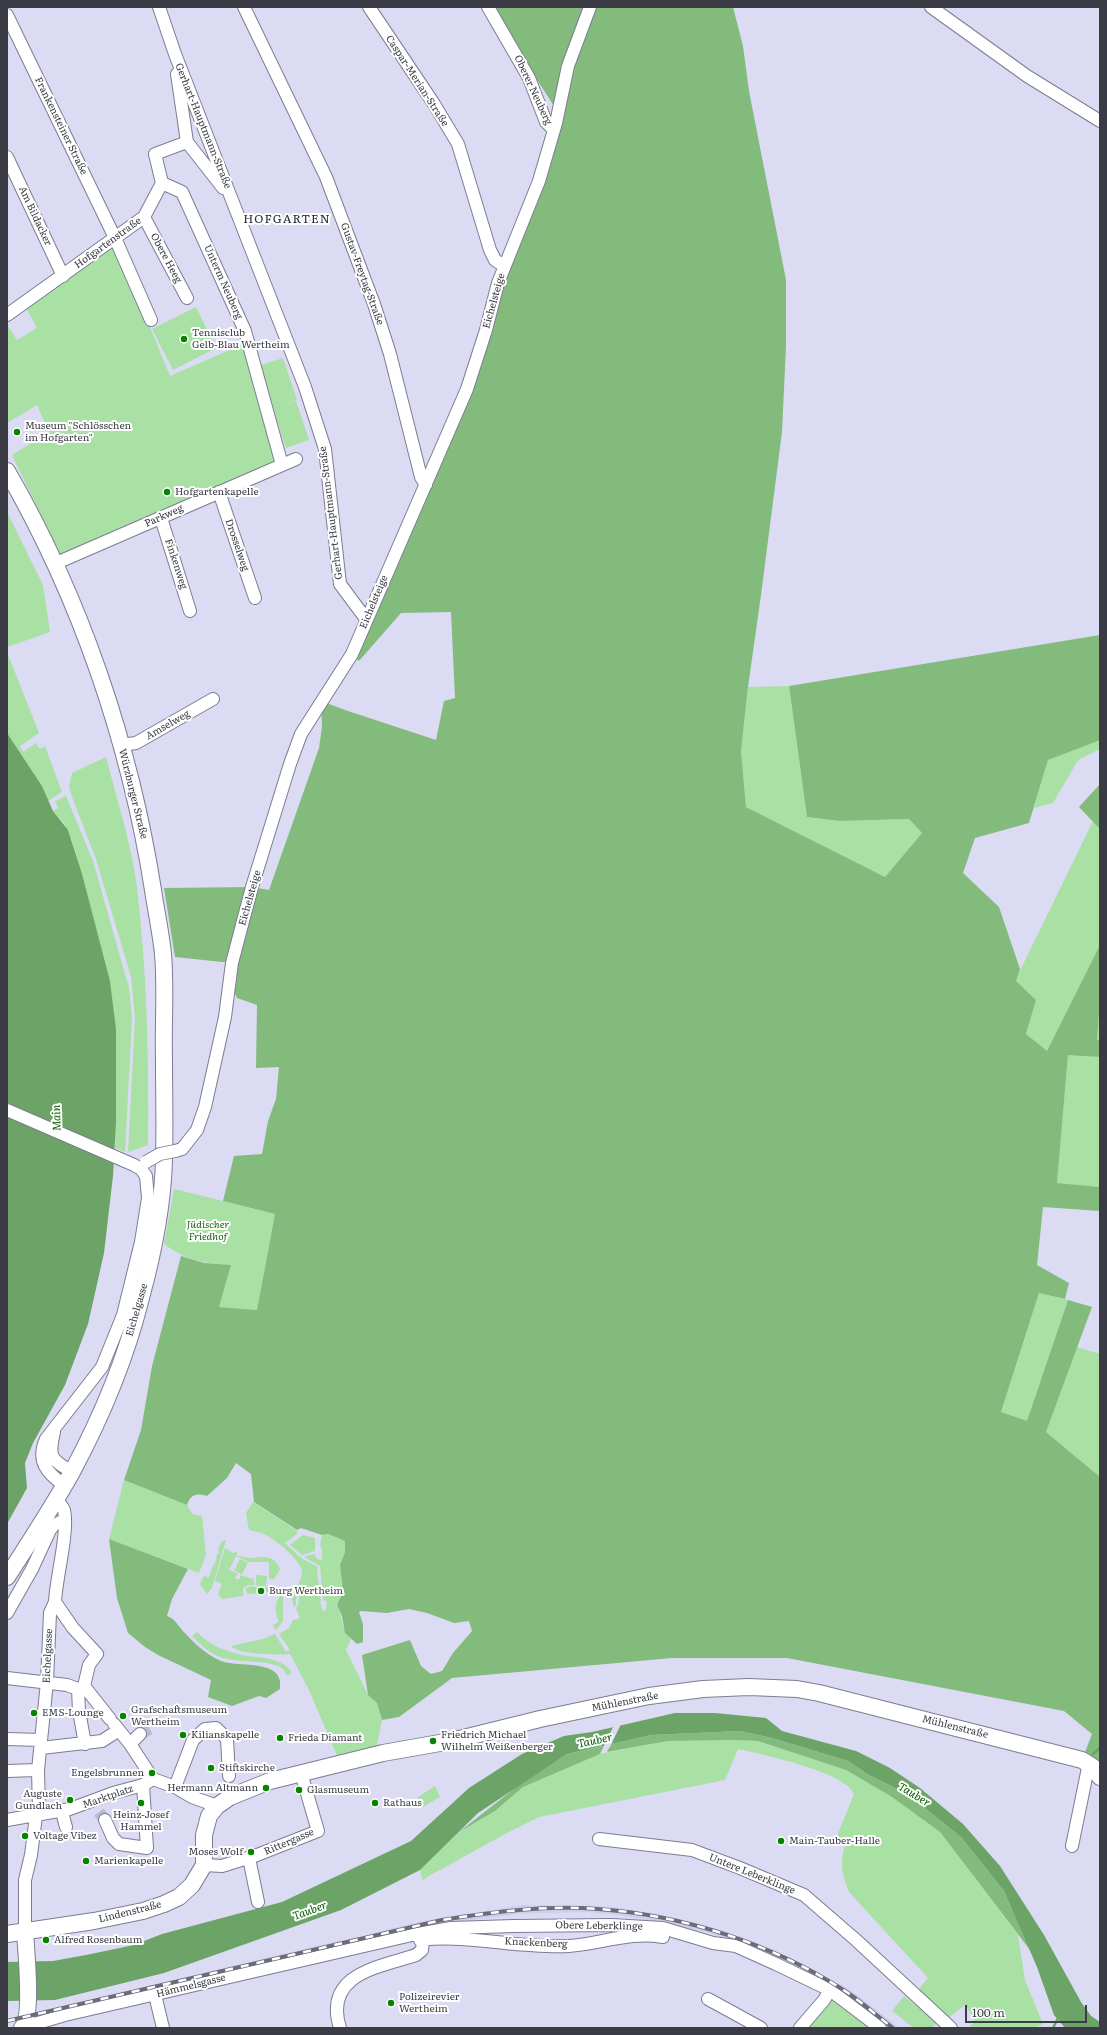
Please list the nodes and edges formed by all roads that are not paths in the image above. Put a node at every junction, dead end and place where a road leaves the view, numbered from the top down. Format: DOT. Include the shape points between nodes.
graph roads {
  1 [pos="160,7"];
  2 [pos="244,7"];
  3 [pos="369,7"];
  4 [pos="488,7"];
  5 [pos="590,7"];
  6 [pos="931,7"];
  7 [pos="7,15"];
  8 [pos="175,54"];
  9 [pos="1100,121"];
  10 [pos="554,130"];
  11 [pos="187,142"];
  12 [pos="7,157"];
  13 [pos="162,183"];
  14 [pos="232,198"];
  15 [pos="144,217"];
  16 [pos="115,238"];
  17 [pos="504,266"];
  18 [pos="63,276"];
  19 [pos="187,298"];
  20 [pos="7,314"];
  21 [pos="151,320"];
  22 [pos="296,459"];
  23 [pos="282,465"];
  24 [pos="7,471"];
  25 [pos="426,485"];
  26 [pos="218,492"];
  27 [pos="161,518"];
  28 [pos="54,564"];
  29 [pos="255,598"];
  30 [pos="190,611"];
  31 [pos="366,619"];
  32 [pos="213,699"];
  33 [pos="121,745"];
  34 [pos="7,1110"];
  35 [pos="164,1138"];
  36 [pos="141,1165"];
  37 [pos="68,1479"];
  38 [pos="56,1501"];
  39 [pos="64,1520"];
  40 [pos="7,1577"];
  41 [pos="55,1602"];
  42 [pos="7,1612"];
  43 [pos="7,1678"];
  44 [pos="47,1682"];
  45 [pos="81,1688"];
  46 [pos="114,1723"];
  47 [pos="140,1734"];
  48 [pos="7,1739"];
  49 [pos="41,1744"];
  50 [pos="85,1744"];
  51 [pos="130,1744"];
  52 [pos="38,1770"];
  53 [pos="1097,1771"];
  54 [pos="7,1772"];
  55 [pos="301,1773"];
  56 [pos="229,1776"];
  57 [pos="148,1782"];
  58 [pos="175,1787"];
  59 [pos="217,1806"];
  60 [pos="99,1811"];
  61 [pos="62,1812"];
  62 [pos="36,1816"];
  63 [pos="7,1820"];
  64 [pos="66,1827"];
  65 [pos="598,1839"];
  66 [pos="1072,1846"];
  67 [pos="249,1858"];
  68 [pos="204,1866"];
  69 [pos="258,1902"];
  70 [pos="25,1932"];
  71 [pos="7,1934"];
  72 [pos="423,1940"];
  73 [pos="713,1943"];
  74 [pos="359,1948"];
  75 [pos="830,1990"];
  76 [pos="155,1995"];
  77 [pos="708,1999"];
  78 [pos="24,2028"];
  79 [pos="164,2028"];
  80 [pos="340,2028"];
  81 [pos="761,2028"];
  82 [pos="800,2028"];
  83 [pos="880,2028"];
  84 [pos="951,2028"];
  1 -- 8 [label="street, Gerhart-Hauptmann-Straße"];
  2 -- 25 [label="street, Gustav-Freytag-Straße" via="326,177 374,304 390,354 421,477"];
  3 -- 17 [label="street, Caspar-Merian-Straße" via="458,144 490,250 495,260"];
  4 -- 10 [label="street, Oberer Neuberg" via="529,78 547,125"];
  5 -- 10 [label="street, Eichelsteige" via="568,66"];
  6 -- 9 [label="street" via="1027,76"];
  7 -- 16 [label="street, Frankensteiner Straße"];
  8 -- 11 [label="street, Gerhart-Hauptmann-Straße"];
  8 -- 14 [label="street, Gerhart-Hauptmann-Straße"];
  10 -- 17 [label="street, Eichelsteige" via="539,182"];
  11 -- 13 [label="street" via="155,154"];
  11 -- 14 [label="street, Gerhart-Hauptmann-Straße"];
  12 -- 18 [label="street, Am Bildacker"];
  13 -- 15 [label="street, Hofgartenstraße"];
  13 -- 23 [label="street, Unterm Neuberg" via="182,192 245,331"];
  14 -- 31 [label="street, Gerhart-Hauptmann-Straße" via="305,387 325,449 340,584"];
  15 -- 16 [label="street, Hofgartenstraße"];
  15 -- 19 [label="street, Obere Heeg"];
  16 -- 18 [label="street, Hofgartenstraße"];
  16 -- 21 [label="street"];
  17 -- 25 [label="street, Eichelsteige" via="467,389"];
  18 -- 20 [label="street, Hofgartenstraße"];
  22 -- 23 [label="street, Parkweg"];
  23 -- 26 [label="street, Parkweg"];
  24 -- 28 [label="main road, Würzburger Straße" via="36,523"];
  25 -- 31 [label="street, Eichelsteige"];
  26 -- 27 [label="street, Parkweg"];
  26 -- 29 [label="street, Drosselweg"];
  27 -- 28 [label="street, Parkweg"];
  27 -- 30 [label="street, Finkenweg"];
  28 -- 33 [label="main road, Würzburger Straße" via="99,675"];
  31 -- 36 [label="street, Eichelsteige, bridge" via="352,654 301,734 290,764 252,887 232,963 225,1017 198,1130 182,1149 160,1154"];
  32 -- 33 [label="street, Amselweg" via="136,743"];
  33 -- 35 [label="main road, Würzburger Straße" via="142,824 163,952"];
  34 -- 36 [label="street"];
  35 -- 37 [label="main road, Eichelgasse" via="158,1218 142,1298 114,1380"];
  36 -- 37 [label="street" via="147,1181 148,1198 123,1315 102,1367 43,1445 41,1458 48,1472"];
  37 -- 38 [label="main road, Eichelgasse"];
  38 -- 39 [label="street, Eichelgasse" via="62,1506"];
  38 -- 40 [label="main road, Eichelgasse"];
  39 -- 41 [label="street, Eichelgasse"];
  39 -- 42 [label="street" via="50,1530"];
  41 -- 44 [label="street, Eichelgasse" via="50,1613"];
  41 -- 45 [label="street" via="97,1654"];
  43 -- 44 [label="street"];
  44 -- 45 [label="street"];
  44 -- 49 [label="street, Eichelgasse"];
  45 -- 46 [label="street"];
  45 -- 50 [label="street" via="78,1711"];
  46 -- 50 [label="street" via="102,1741"];
  46 -- 51 [label="street"];
  47 -- 51 [label="street"];
  48 -- 49 [label="street"];
  49 -- 50 [label="street"];
  49 -- 52 [label="street, Eichelgasse"];
  51 -- 57 [label="street"];
  52 -- 54 [label="street"];
  52 -- 62 [label="street, Eichelgasse"];
  53 -- 55 [label="main road, Mühlenstraße" via="991,1736 819,1693 797,1689 749,1687 703,1689 649,1696 451,1741 382,1753"];
  53 -- 66 [label="street"];
  55 -- 59 [label="main road, Mühlenstraße" via="250,1787"];
  55 -- 67 [label="street, Rittergasse" via="318,1831"];
  56 -- 58 [label="street" via="227,1739 216,1728 205,1729 193,1740"];
  57 -- 58 [label="street"];
  57 -- 60 [label="street, Marktplatz" via="113,1793"];
  57 -- 60 [label="street" via="147,1848 119,1844 113,1838"];
  58 -- 59 [label="street"];
  59 -- 68 [label="main road" via="205,1826"];
  60 -- 61 [label="street, Marktplatz"];
  61 -- 62 [label="street, Marktplatz"];
  61 -- 64 [label="street"];
  62 -- 63 [label="street, Marktplatz"];
  62 -- 70 [label="street, Eichelgasse" via="25,1880"];
  65 -- 84 [label="street, Untere Leberklinge" via="692,1850 804,1895"];
  67 -- 68 [label="street, Rittergasse" via="222,1866"];
  67 -- 69 [label="street"];
  68 -- 70 [label="main road, Lindenstraße" via="192,1885 179,1897 164,1904 94,1921"];
  70 -- 71 [label="main road, Lindenstraße"];
  70 -- 78 [label="main road" via="28,2002"];
  72 -- 73 [label="street, Knackenberg" via="453,1939 569,1946 630,1936 654,1935 696,1944"];
  72 -- 74 [label="street, Knackenberg" via="365,1950"];
  72 -- 80 [label="street" via="422,1950 416,1955 360,1973 349,1982 337,2006"];
  73 -- 74 [label="street, Obere Leberklinge" via="663,1928 566,1925 451,1928"];
  73 -- 75 [label="street, Obere Leberklinge" via="736,1946"];
  74 -- 76 [label="street, Hämmelsgasse"];
  75 -- 82 [label="street" via="820,2006"];
  75 -- 83 [label="street, Obere Leberklinge"];
  76 -- 78 [label="street, Hämmelsgasse" via="65,2015"];
  76 -- 79 [label="street"];
  77 -- 81 [label="street"];
}
